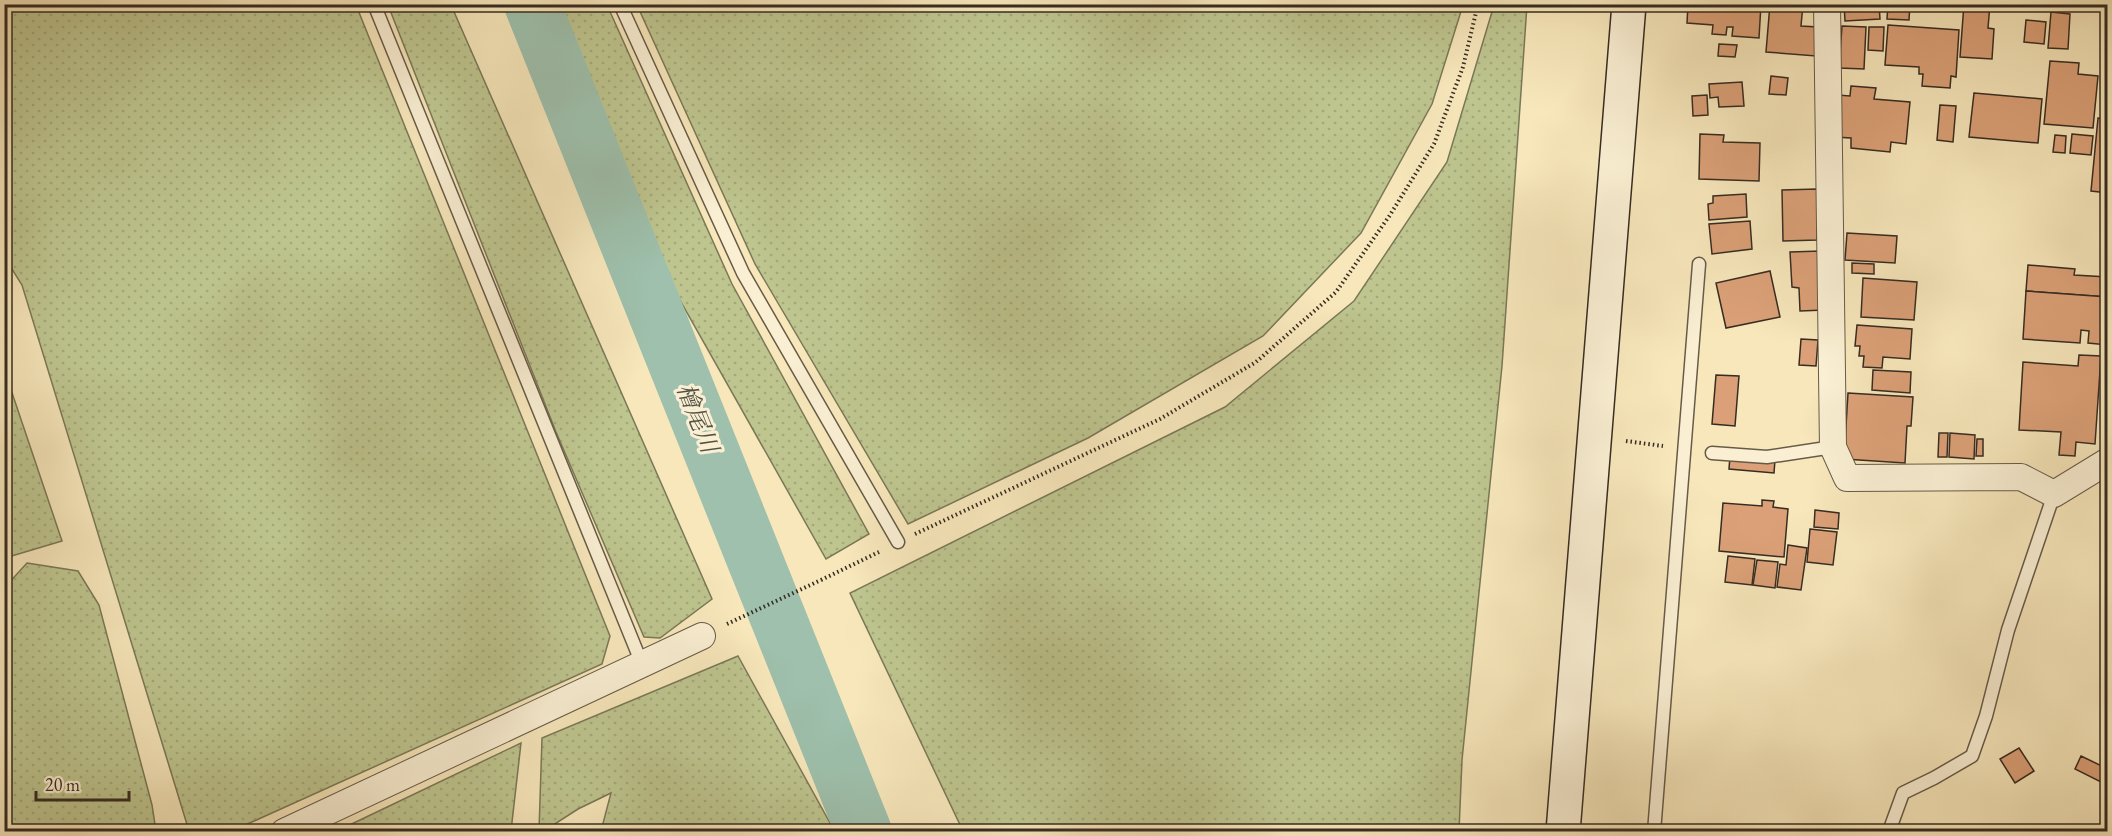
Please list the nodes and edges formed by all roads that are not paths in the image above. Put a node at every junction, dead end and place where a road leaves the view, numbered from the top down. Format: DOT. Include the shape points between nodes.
graph roads {
  1 [pos="375,4"];
  2 [pos="620,4"];
  3 [pos="1629,4"];
  4 [pos="1827,4"];
  5 [pos="1699,264"];
  6 [pos="1833,447"];
  7 [pos="1712,453"];
  8 [pos="2108,461"];
  9 [pos="2054,494"];
  10 [pos="898,542"];
  11 [pos="702,636"];
  12 [pos="642,664"];
  13 [pos="284,831"];
  14 [pos="1563,831"];
  15 [pos="1654,831"];
  16 [pos="1893,831"];
  1 -- 12 [label="lane"];
  2 -- 10 [label="lane" via="743,273"];
  3 -- 14 [label="street"];
  4 -- 6 [label="street"];
  5 -- 15 [label="lane"];
  6 -- 7 [label="lane" via="1767,457"];
  6 -- 9 [label="street" via="1847,478 2021,477"];
  8 -- 9 [label="street"];
  9 -- 16 [label="lane" via="2008,630 1972,756 1903,793 1891,826"];
  11 -- 12 [label="street"];
  12 -- 13 [label="street"];
}
